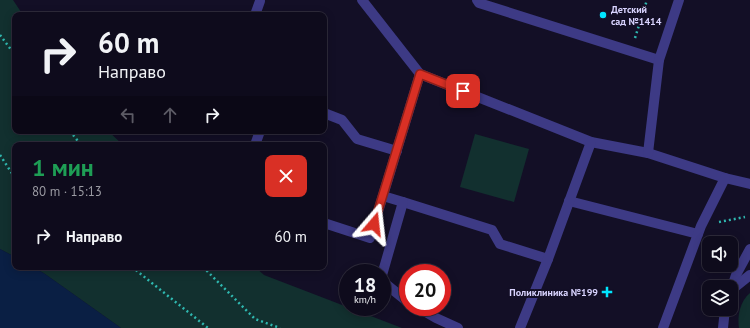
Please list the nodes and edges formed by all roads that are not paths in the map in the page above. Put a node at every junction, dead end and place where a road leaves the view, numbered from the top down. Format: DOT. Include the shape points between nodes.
graph roads {
  1 [pos="362,0"];
  2 [pos="477,0"];
  3 [pos="679,0"];
  4 [pos="260,1"];
  5 [pos="256,12"];
  6 [pos="659,60"];
  7 [pos="420,74"];
  8 [pos="327,115"];
  9 [pos="591,142"];
  10 [pos="397,151"];
  11 [pos="648,153"];
  12 [pos="725,178"];
  13 [pos="750,184"];
  14 [pos="382,196"];
  15 [pos="569,201"];
  16 [pos="403,202"];
  17 [pos="327,224"];
  18 [pos="700,230"];
  19 [pos="750,249"];
  20 [pos="548,259"];
  21 [pos="385,264"];
  22 [pos="750,275"];
  23 [pos="734,280"];
  24 [pos="738,285"];
  25 [pos="391,288"];
  26 [pos="399,295"];
  27 [pos="433,316"];
  28 [pos="724,316"];
  29 [pos="458,328"];
  30 [pos="520,328"];
  31 [pos="663,328"];
  32 [pos="723,328"];
  1 -- 7 [label="street"];
  2 -- 6 [label="street" via="479,3"];
  3 -- 6 [label="street"];
  4 -- 5 [label="street"];
  6 -- 11 [label="street"];
  7 -- 9 [label="street"];
  7 -- 10 [label="street"];
  8 -- 10 [label="street" via="342,120 357,139"];
  9 -- 11 [label="street"];
  9 -- 15 [label="street"];
  10 -- 14 [label="street"];
  11 -- 12 [label="street"];
  12 -- 13 [label="street"];
  12 -- 18 [label="street"];
  14 -- 16 [label="street"];
  14 -- 17 [label="street" via="370,238"];
  15 -- 18 [label="street"];
  15 -- 20 [label="street"];
  16 -- 20 [label="street" via="492,230 500,244"];
  16 -- 21 [label="street"];
  18 -- 31 [label="street"];
  19 -- 23 [label="street"];
  20 -- 30 [label="street"];
  22 -- 24 [label="street"];
  25 -- 26 [label="street"];
  27 -- 29 [label="street"];
  28 -- 32 [label="street"];
}
